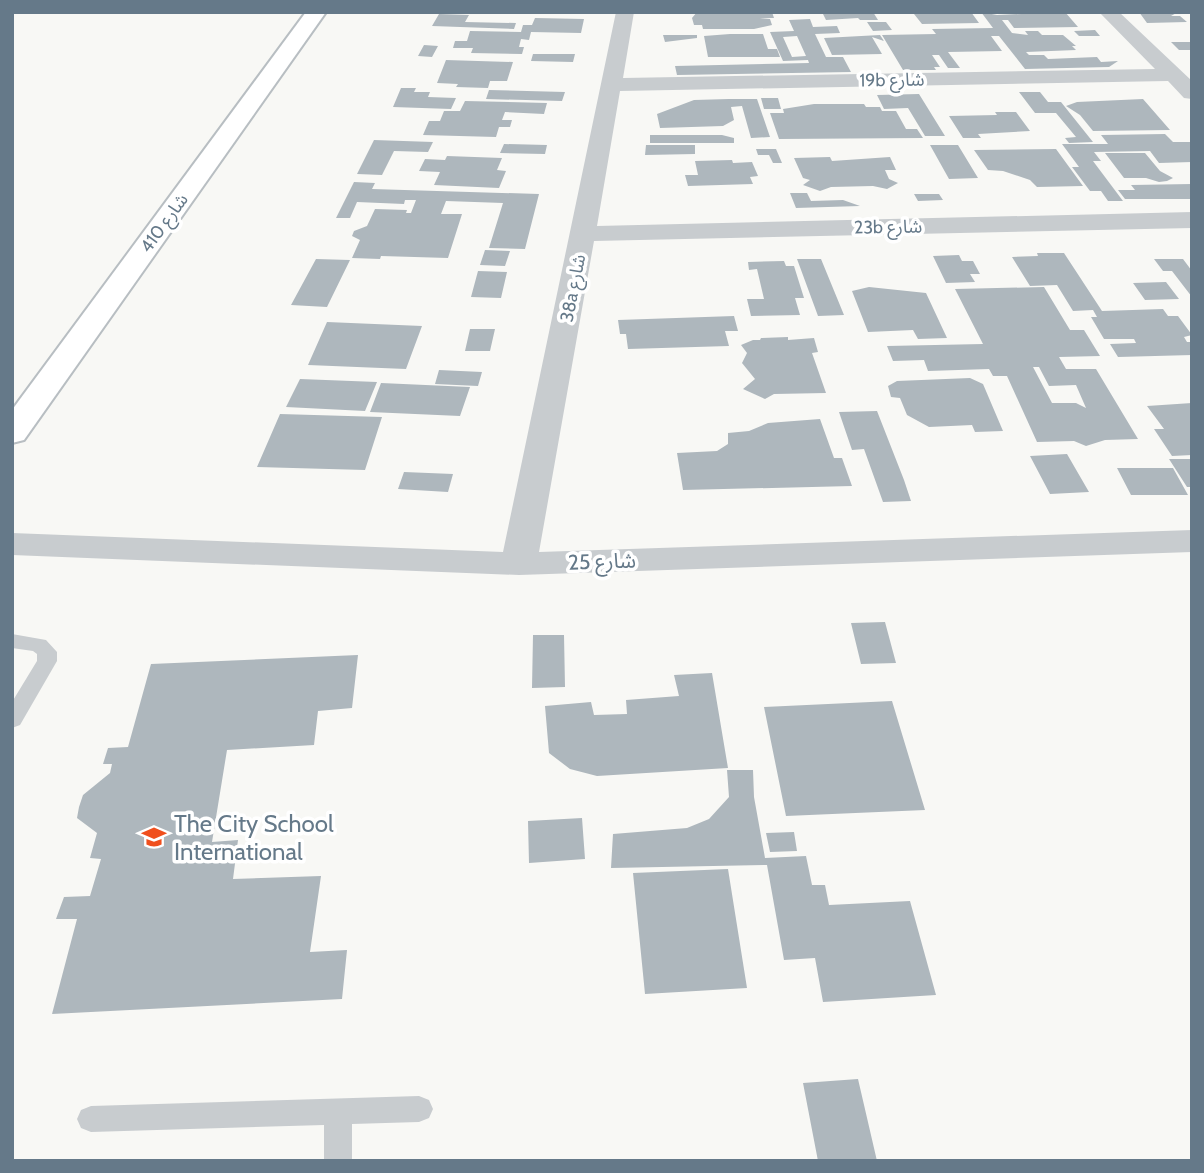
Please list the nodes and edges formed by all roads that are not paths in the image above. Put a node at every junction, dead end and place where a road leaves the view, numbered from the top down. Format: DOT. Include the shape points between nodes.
graph roads {
  1 [pos="316,12"];
  2 [pos="625,12"];
  3 [pos="1108,12"];
  4 [pos="1173,75"];
  5 [pos="610,85"];
  6 [pos="1192,93"];
  7 [pos="1192,220"];
  8 [pos="583,234"];
  9 [pos="12,433"];
  10 [pos="1192,541"];
  11 [pos="12,544"];
  12 [pos="519,564"];
  13 [pos="12,641"];
  14 [pos="12,720"];
  15 [pos="419,1109"];
  16 [pos="338,1111"];
  17 [pos="90,1119"];
  18 [pos="338,1161"];
  1 -- 9 [label="street, شارع 410"];
  2 -- 5 [label="street, 38a شارع"];
  3 -- 4 [label="street"];
  4 -- 5 [label="street, 19b شارع"];
  4 -- 6 [label="street"];
  5 -- 8 [label="street, 38a شارع"];
  7 -- 8 [label="street, 23b شارع"];
  8 -- 12 [label="street, 38a شارع"];
  10 -- 12 [label="street, شارع 25"];
  11 -- 12 [label="street, شارع 25"];
  13 -- 14 [label="lane" via="39,645 47,652 47,661"];
  15 -- 16 [label="lane"];
  16 -- 17 [label="lane"];
  16 -- 18 [label="lane"];
}
